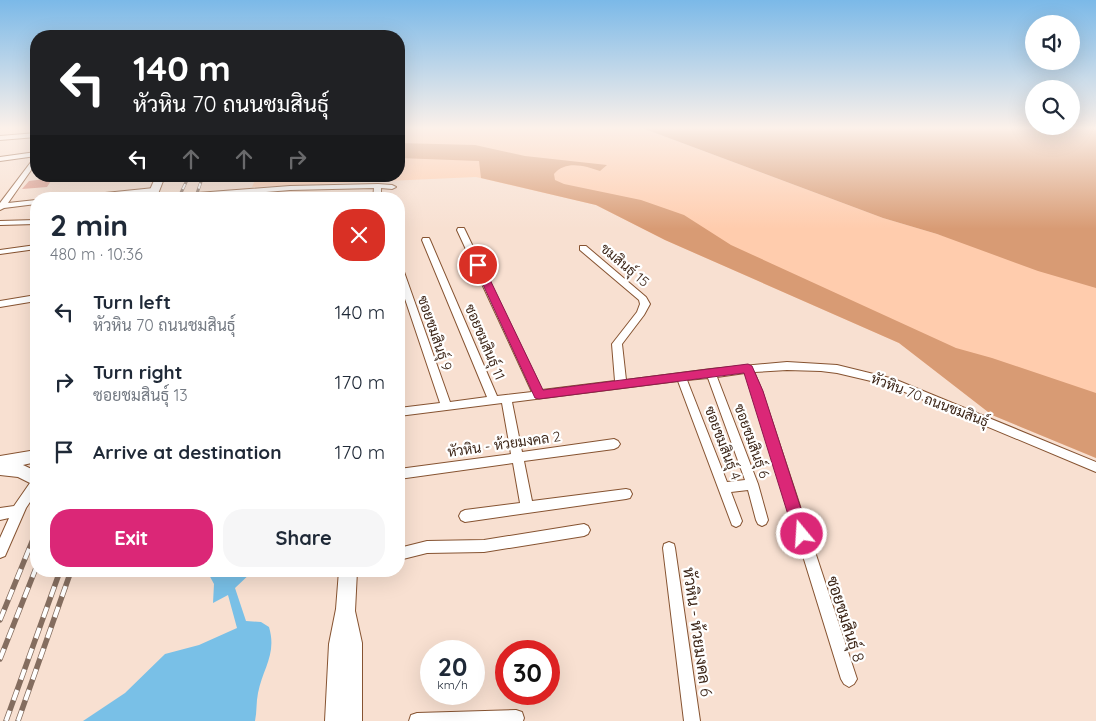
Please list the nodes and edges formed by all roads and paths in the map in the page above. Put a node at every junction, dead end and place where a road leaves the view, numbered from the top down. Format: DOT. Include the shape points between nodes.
graph roads {
  1 [pos="30,166"];
  2 [pos="378,186"];
  3 [pos="392,187"];
  4 [pos="290,188"];
  5 [pos="237,192"];
  6 [pos="290,192"];
  7 [pos="378,192"];
  8 [pos="30,203"];
  9 [pos="0,207"];
  10 [pos="30,222"];
  11 [pos="0,223"];
  12 [pos="462,230"];
  13 [pos="426,240"];
  14 [pos="30,248"];
  15 [pos="584,248"];
  16 [pos="0,252"];
  17 [pos="405,286"];
  18 [pos="30,299"];
  19 [pos="0,304"];
  20 [pos="748,369"];
  21 [pos="711,373"];
  22 [pos="681,377"];
  23 [pos="621,385"];
  24 [pos="539,395"];
  25 [pos="500,400"];
  26 [pos="446,406"];
  27 [pos="405,411"];
  28 [pos="614,444"];
  29 [pos="30,457"];
  30 [pos="518,457"];
  31 [pos="0,462"];
  32 [pos="1096,467"];
  33 [pos="0,468"];
  34 [pos="30,473"];
  35 [pos="405,473"];
  36 [pos="752,484"];
  37 [pos="30,488"];
  38 [pos="723,488"];
  39 [pos="626,494"];
  40 [pos="527,508"];
  41 [pos="18,511"];
  42 [pos="0,514"];
  43 [pos="465,516"];
  44 [pos="762,520"];
  45 [pos="736,521"];
  46 [pos="584,530"];
  47 [pos="669,548"];
  48 [pos="0,552"];
  49 [pos="405,552"];
  50 [pos="348,577"];
  51 [pos="346,609"];
  52 [pos="849,679"];
  53 [pos="516,718"];
  54 [pos="336,721"];
  55 [pos="351,721"];
  56 [pos="417,721"];
  57 [pos="692,721"];
  1 -- 9 [label="street"];
  2 -- 3 [label="street"];
  2 -- 4 [label="street" via="334,190"];
  2 -- 7 [label="street"];
  4 -- 5 [label="street"];
  4 -- 6 [label="street"];
  8 -- 9 [label="street"];
  10 -- 11 [label="street"];
  12 -- 24 [label="street"];
  13 -- 25 [label="street, ซอยชมสินธุ์ 11"];
  14 -- 16 [label="street"];
  15 -- 23 [label="street, ชมสินธุ์ 15" via="645,304 617,344"];
  17 -- 26 [label="street, ซอยชมสินธุ์ 9"];
  18 -- 19 [label="street"];
  20 -- 21 [label="street, หัวหิน 70 ถนนชมสินธุ์"];
  20 -- 32 [label="street, หัวหิน 70 ถนนชมสินธุ์" via="821,367 881,380"];
  20 -- 52 [label="street, ซอยชมสินธุ์ 8"];
  21 -- 22 [label="street, หัวหิน 70 ถนนชมสินธุ์"];
  21 -- 36 [label="street, ซอยชมสินธุ์ 6"];
  22 -- 23 [label="street, หัวหิน 70 ถนนชมสินธุ์"];
  22 -- 38 [label="street, ซอยชมสินธุ์ 4"];
  23 -- 24 [label="street, หัวหิน 70 ถนนชมสินธุ์"];
  24 -- 25 [label="street, หัวหิน 70 ถนนชมสินธุ์"];
  25 -- 26 [label="street, หัวหิน 70 ถนนชมสินธุ์"];
  25 -- 30 [label="street, ซอยชมสินธุ์ 11"];
  26 -- 27 [label="street, หัวหิน 70 ถนนชมสินธุ์"];
  28 -- 30 [label="street, หัวหิน - ห้วยมงคล 2"];
  29 -- 31 [label="main road"];
  30 -- 35 [label="street, หัวหิน - ห้วยมงคล 2"];
  30 -- 40 [label="street, ซอยชมสินธุ์ 11"];
  33 -- 34 [label="main road"];
  36 -- 38 [label="street"];
  36 -- 44 [label="street, ซอยชมสินธุ์ 6"];
  37 -- 41 [label="street"];
  38 -- 45 [label="street, ซอยชมสินธุ์ 4"];
  39 -- 40 [label="street"];
  40 -- 43 [label="street"];
  41 -- 42 [label="street"];
  41 -- 48 [label="street"];
  46 -- 49 [label="street" via="484,546 427,547"];
  47 -- 57 [label="street, หัวหิน - ห้วยมงคล 6"];
  50 -- 51 [label="main road"];
  51 -- 54 [label="main road" via="339,644"];
  51 -- 55 [label="main road" via="352,642"];
  53 -- 56 [label="street"];
}
